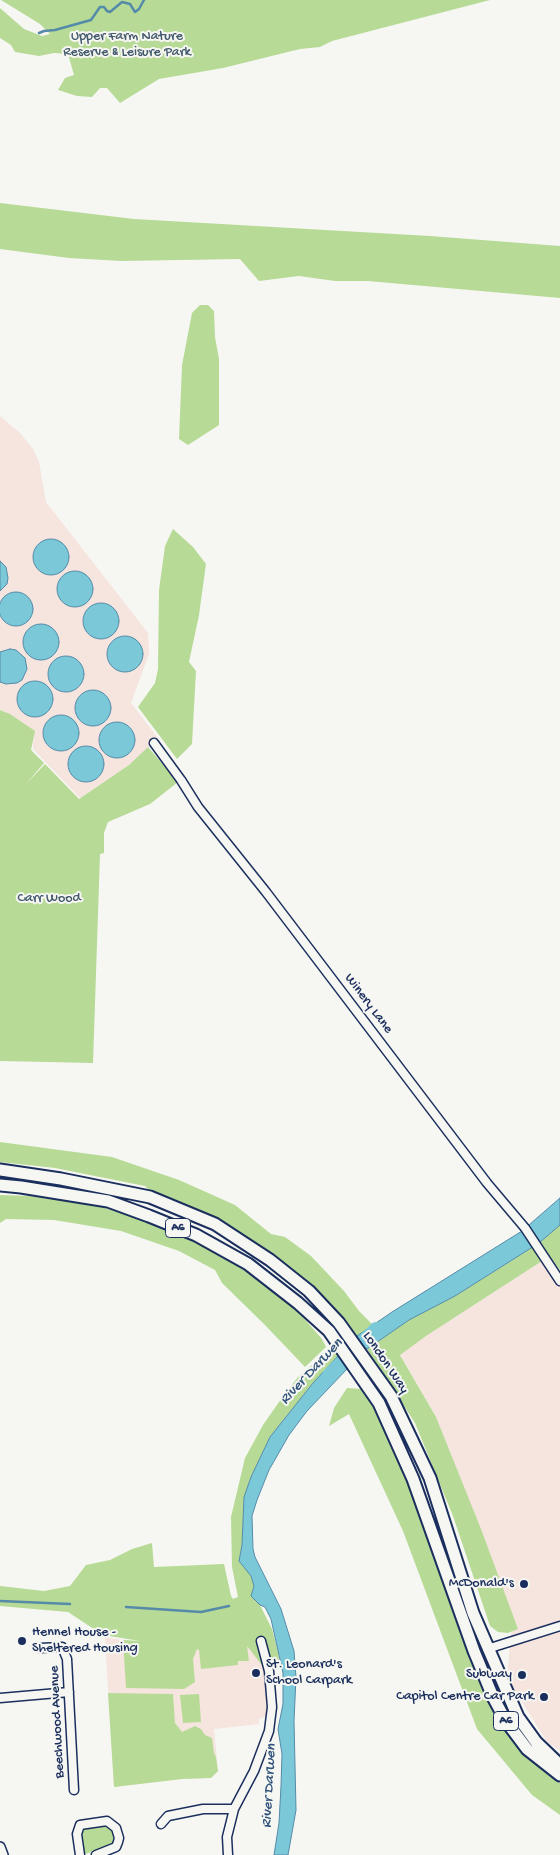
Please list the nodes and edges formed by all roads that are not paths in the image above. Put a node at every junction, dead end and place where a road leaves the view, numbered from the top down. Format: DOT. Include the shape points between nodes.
graph roads {
  1 [pos="154,743"];
  2 [pos="0,1170"];
  3 [pos="0,1186"];
  4 [pos="560,1281"];
  5 [pos="560,1626"];
  6 [pos="261,1641"];
  7 [pos="40,1648"];
  8 [pos="487,1648"];
  9 [pos="474,1652"];
  10 [pos="69,1692"];
  11 [pos="0,1698"];
  12 [pos="560,1765"];
  13 [pos="560,1775"];
  14 [pos="74,1790"];
  15 [pos="234,1809"];
  16 [pos="161,1824"];
  17 [pos="0,1847"];
  18 [pos="3,1855"];
  19 [pos="80,1855"];
  20 [pos="96,1855"];
  21 [pos="228,1855"];
  1 -- 4 [label="street, Winery Lane" via="198,806 526,1230"];
  2 -- 8 [label="highway, London Way / A6" via="150,1198 215,1224 310,1291 339,1323 391,1396 430,1478"];
  3 -- 9 [label="highway, London Way / A6" via="108,1201 196,1236 248,1264 329,1331 379,1403 413,1479"];
  5 -- 8 [label="street"];
  6 -- 15 [label="street" via="269,1670 272,1707 269,1731 254,1771"];
  7 -- 10 [label="street, Beechwood Avenue" via="62,1647 67,1658"];
  8 -- 9 [label="highway"];
  8 -- 12 [label="highway, London Way / A6" via="518,1717 536,1742"];
  9 -- 13 [label="highway, London Way / A6" via="506,1721 527,1748"];
  10 -- 11 [label="street"];
  10 -- 14 [label="street, Beechwood Avenue"];
  15 -- 16 [label="street" via="196,1810 168,1816"];
  15 -- 21 [label="street" via="227,1837"];
  17 -- 18 [label="main road"];
  19 -- 20 [label="street" via="77,1834 80,1825 108,1821 116,1828 118,1842 116,1847"];
}
